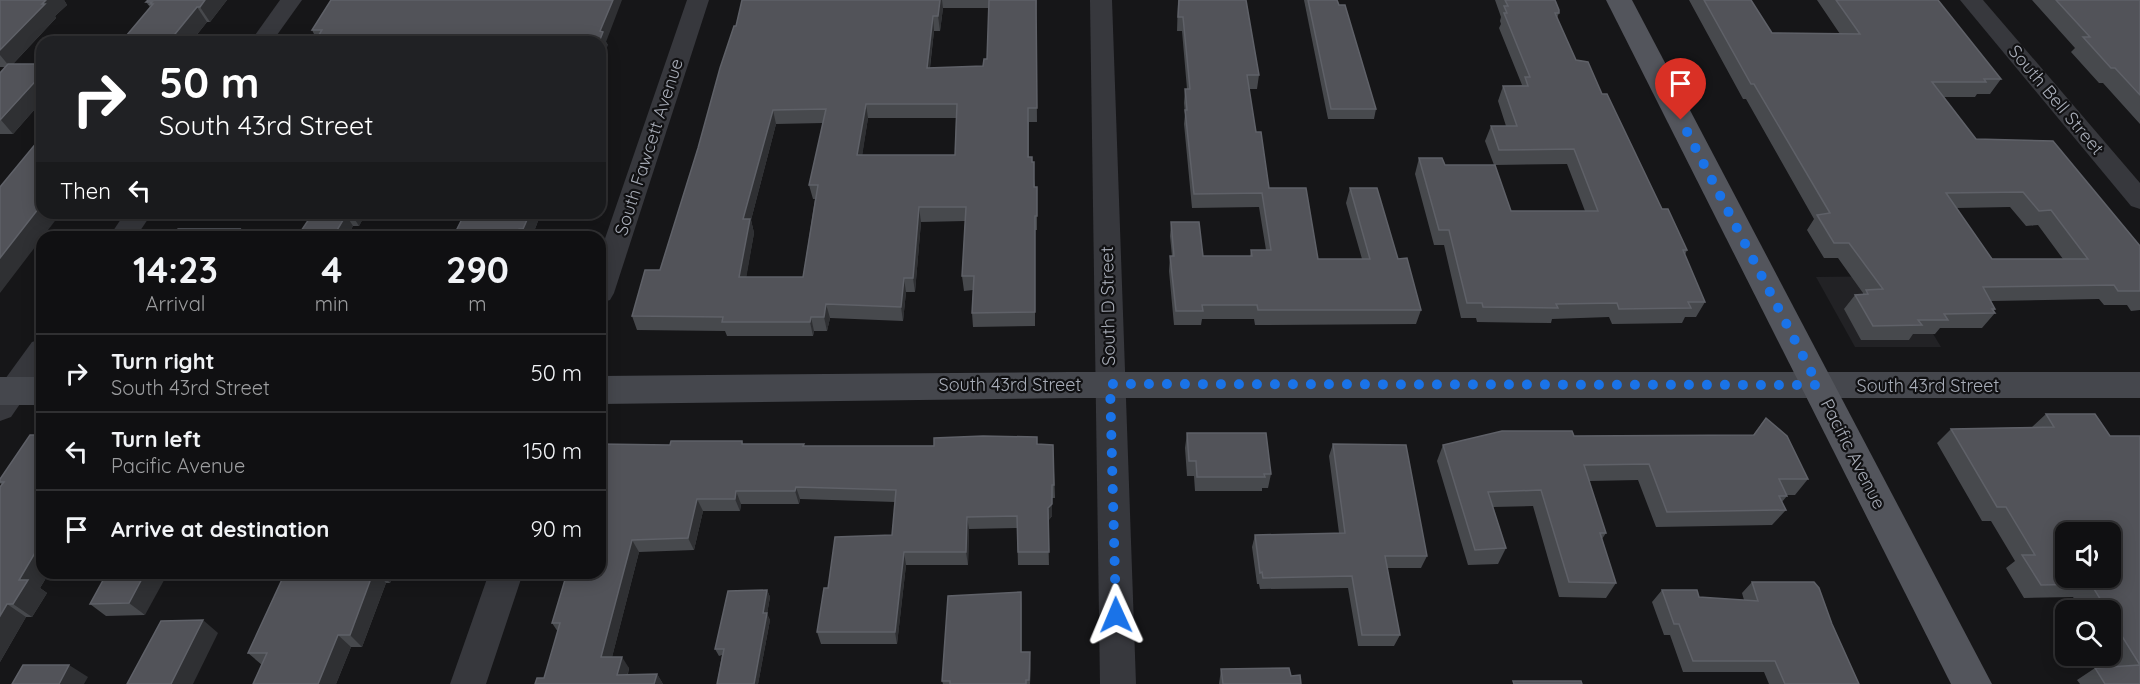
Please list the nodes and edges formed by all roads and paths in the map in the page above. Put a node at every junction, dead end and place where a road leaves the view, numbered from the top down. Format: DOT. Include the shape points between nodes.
graph roads {
  1 [pos="291,0"];
  2 [pos="698,0"];
  3 [pos="1101,0"];
  4 [pos="1619,0"];
  5 [pos="1971,0"];
  6 [pos="265,36"];
  7 [pos="2140,200"];
  8 [pos="606,275"];
  9 [pos="36,360"];
  10 [pos="1110,384"];
  11 [pos="1818,385"];
  12 [pos="2140,385"];
  13 [pos="606,390"];
  14 [pos="14,396"];
  15 [pos="504,579"];
  16 [pos="468,684"];
  17 [pos="1118,684"];
  18 [pos="1971,684"];
  1 -- 6 [label="street"];
  2 -- 8 [label="street, South Fawcett Avenue"];
  3 -- 10 [label="street, South D Street"];
  4 -- 11 [label="main road, Pacific Avenue"];
  5 -- 7 [label="street, South Bell Street"];
  9 -- 14 [label="street"];
  10 -- 11 [label="street, South 43rd Street"];
  10 -- 13 [label="street, South 43rd Street"];
  10 -- 17 [label="street, South D Street"];
  11 -- 12 [label="street, South 43rd Street"];
  11 -- 18 [label="main road, Pacific Avenue"];
  15 -- 16 [label="street"];
}
